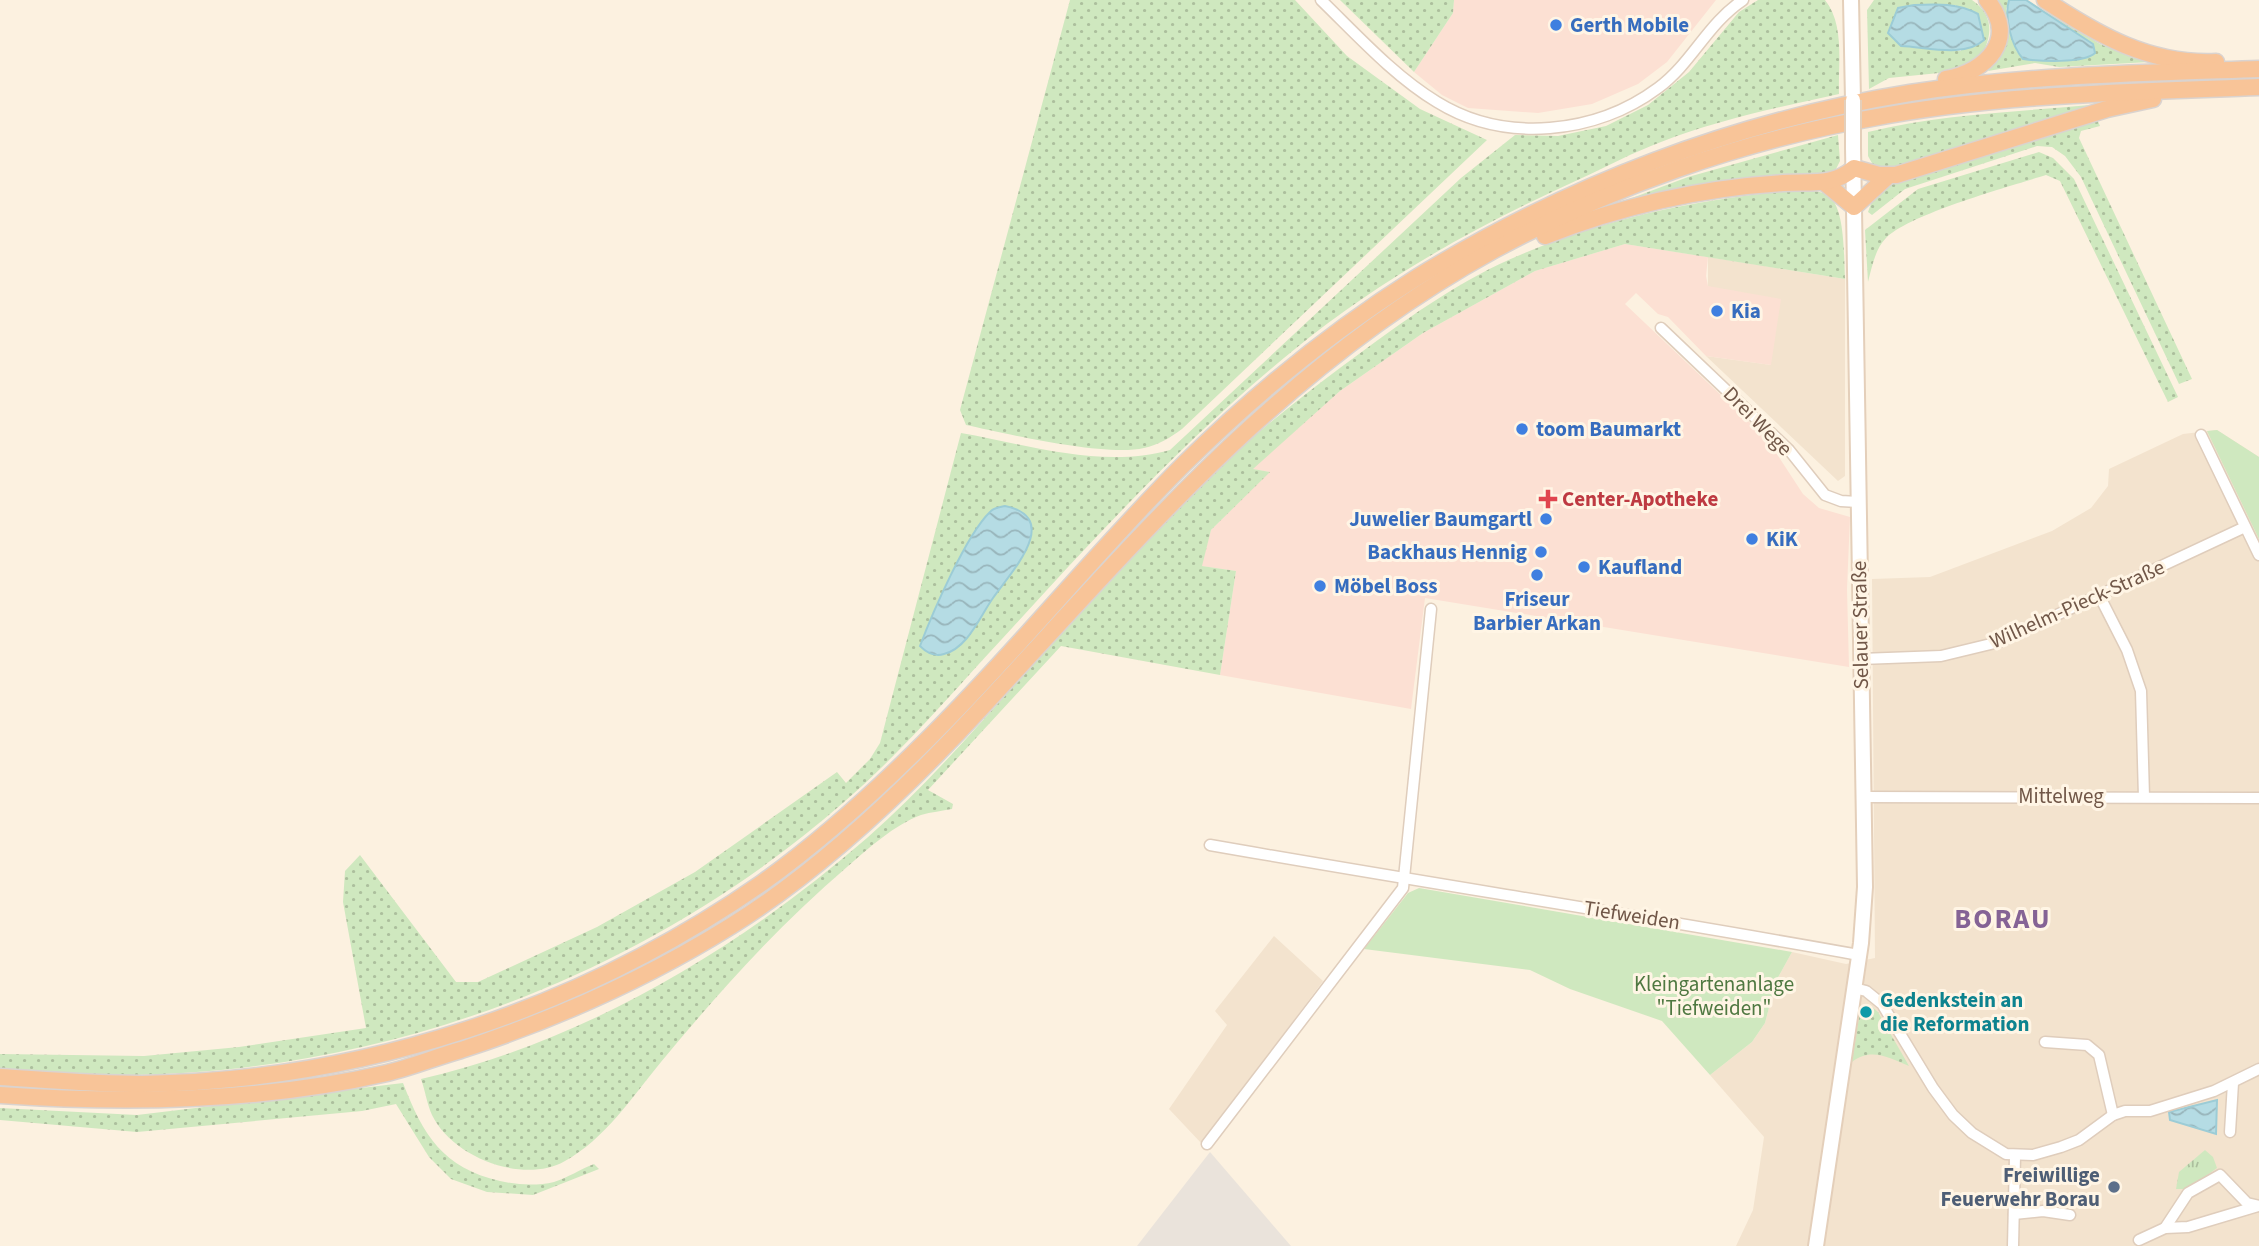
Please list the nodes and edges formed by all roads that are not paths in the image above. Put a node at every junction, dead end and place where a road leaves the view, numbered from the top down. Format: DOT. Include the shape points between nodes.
graph roads {
  1 [pos="1321,0"];
  2 [pos="1743,0"];
  3 [pos="1852,0"];
  4 [pos="1987,0"];
  5 [pos="2045,0"];
  6 [pos="2254,69"];
  7 [pos="2259,87"];
  8 [pos="2196,89"];
  9 [pos="1906,94"];
  10 [pos="1854,168"];
  11 [pos="1888,176"];
  12 [pos="1825,183"];
  13 [pos="1854,207"];
  14 [pos="1493,251"];
  15 [pos="1661,328"];
  16 [pos="2201,435"];
  17 [pos="1858,502"];
  18 [pos="2245,527"];
  19 [pos="2259,555"];
  20 [pos="2099,595"];
  21 [pos="1431,608"];
  22 [pos="1861,659"];
  23 [pos="1863,797"];
  24 [pos="2144,797"];
  25 [pos="2259,798"];
  26 [pos="1210,845"];
  27 [pos="1404,879"];
  28 [pos="1859,955"];
  29 [pos="1854,988"];
  30 [pos="2045,1042"];
  31 [pos="2259,1069"];
  32 [pos="0,1077"];
  33 [pos="2233,1083"];
  34 [pos="0,1095"];
  35 [pos="2113,1115"];
  36 [pos="2230,1132"];
  37 [pos="1207,1144"];
  38 [pos="2015,1156"];
  39 [pos="2259,1206"];
  40 [pos="2014,1214"];
  41 [pos="2070,1216"];
  42 [pos="2165,1228"];
  43 [pos="2139,1240"];
  44 [pos="1816,1246"];
  45 [pos="2013,1246"];
  1 -- 2 [label="street" via="1411,84 1440,104 1492,124 1532,129 1583,123 1647,96 1686,62 1713,23"];
  3 -- 10 [label="main road, Selauer Straße, bridge"];
  4 -- 9 [label="highway" via="1999,32 1986,63 1972,72 1921,84"];
  5 -- 6 [label="highway" via="2101,35 2140,51"];
  6 -- 9 [label="highway" via="2050,78"];
  7 -- 8 [label="highway"];
  8 -- 11 [label="highway" via="2107,109"];
  8 -- 14 [label="highway" via="1982,102 1813,130 1656,178"];
  9 -- 32 [label="highway" via="1757,126 1650,162 1501,230 1371,308 1276,380 1185,463 928,738 810,846 754,888 633,962 484,1024 385,1055 244,1076 142,1084"];
  10 -- 11 [label="highway"];
  10 -- 12 [label="highway"];
  10 -- 13 [label="main road, Selauer Straße"];
  11 -- 13 [label="highway"];
  12 -- 13 [label="highway"];
  12 -- 14 [label="highway" via="1752,185 1667,198 1582,223 1511,251"];
  13 -- 17 [label="main road, Selauer Straße"];
  14 -- 34 [label="highway" via="1334,356 1244,430 1122,553 982,708 849,835 735,923 641,977 492,1040 390,1072 220,1097 143,1100"];
  15 -- 17 [label="street, Drei Wege" via="1789,450 1821,492 1835,500"];
  16 -- 18 [label="street"];
  17 -- 22 [label="main road, Selauer Straße"];
  18 -- 19 [label="street"];
  18 -- 20 [label="street, Wilhelm-Pieck-Straße"];
  20 -- 22 [label="street, Wilhelm-Pieck-Straße" via="2014,637 1971,650 1941,656"];
  20 -- 24 [label="street" via="2127,650 2141,691"];
  21 -- 27 [label="street"];
  22 -- 23 [label="main road, Selauer Straße"];
  23 -- 24 [label="street, Mittelweg"];
  23 -- 28 [label="main road, Selauer Straße" via="1865,887"];
  24 -- 25 [label="street, Mittelweg"];
  26 -- 27 [label="street, Tiefweiden"];
  27 -- 28 [label="street, Tiefweiden" via="1643,915"];
  27 -- 37 [label="street" via="1403,888"];
  28 -- 29 [label="main road, Selauer Straße"];
  29 -- 38 [label="street" via="1882,1004 1953,1115 1996,1149"];
  29 -- 44 [label="main road, Selauer Straße"];
  30 -- 35 [label="street" via="2087,1045 2099,1055"];
  31 -- 33 [label="street"];
  33 -- 35 [label="street" via="2150,1111"];
  33 -- 36 [label="street"];
  35 -- 38 [label="street" via="2080,1140 2042,1153"];
  38 -- 40 [label="street"];
  39 -- 42 [label="street" via="2188,1227"];
  39 -- 42 [label="street" via="2247,1203 2220,1175 2188,1193"];
  40 -- 41 [label="street" via="2043,1211"];
  40 -- 45 [label="street"];
  42 -- 43 [label="street"];
}
